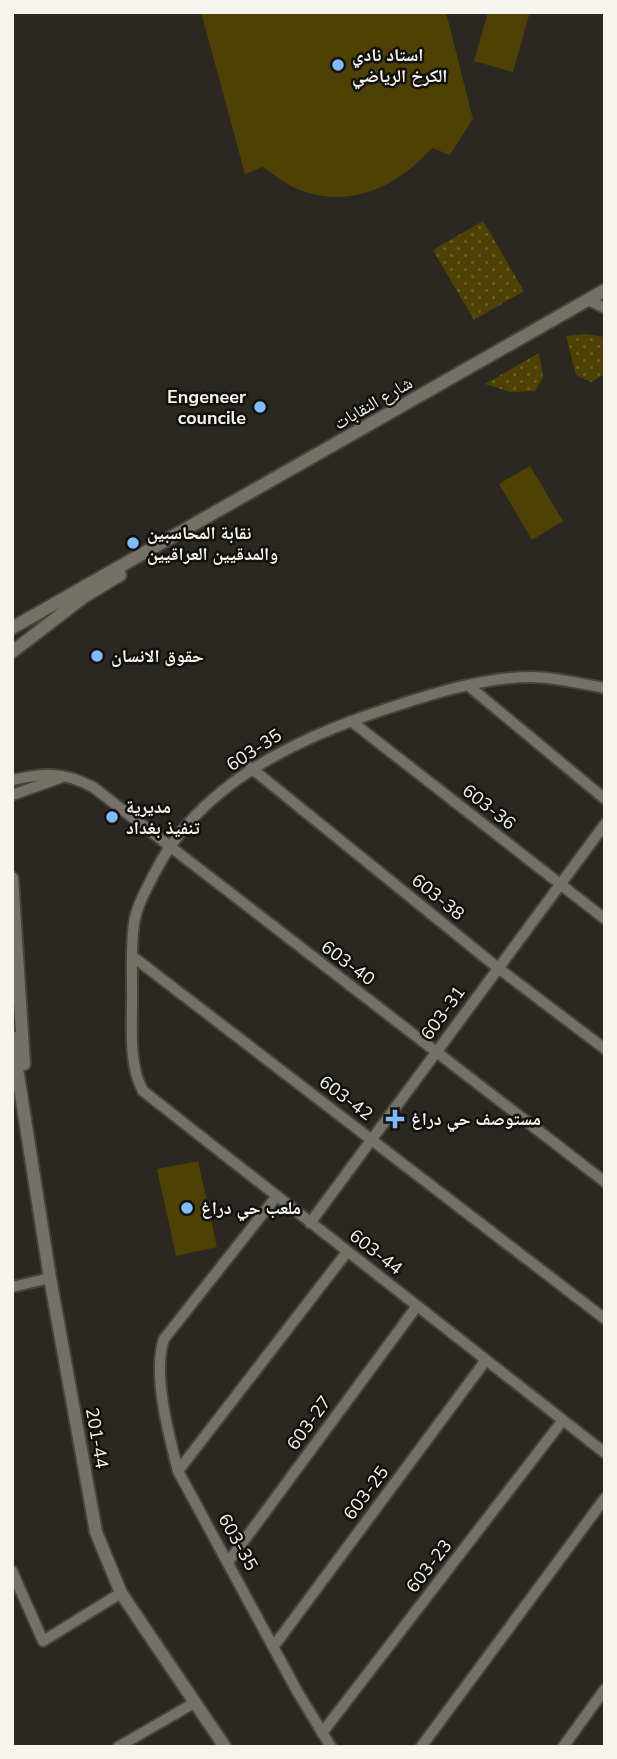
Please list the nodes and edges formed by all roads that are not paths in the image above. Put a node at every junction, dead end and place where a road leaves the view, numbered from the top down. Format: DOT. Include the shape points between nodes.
graph roads {
  1 [pos="605,281"];
  2 [pos="605,290"];
  3 [pos="587,300"];
  4 [pos="605,308"];
  5 [pos="176,536"];
  6 [pos="12,628"];
  7 [pos="12,652"];
  8 [pos="470,687"];
  9 [pos="605,688"];
  10 [pos="351,721"];
  11 [pos="251,768"];
  12 [pos="69,775"];
  13 [pos="12,780"];
  14 [pos="12,794"];
  15 [pos="605,799"];
  16 [pos="605,824"];
  17 [pos="168,847"];
  18 [pos="12,878"];
  19 [pos="560,885"];
  20 [pos="605,919"];
  21 [pos="132,956"];
  22 [pos="498,968"];
  23 [pos="12,1037"];
  24 [pos="605,1049"];
  25 [pos="436,1052"];
  26 [pos="136,1072"];
  27 [pos="25,1103"];
  28 [pos="372,1139"];
  29 [pos="605,1182"];
  30 [pos="276,1197"];
  31 [pos="310,1223"];
  32 [pos="347,1252"];
  33 [pos="50,1278"];
  34 [pos="12,1287"];
  35 [pos="417,1306"];
  36 [pos="605,1319"];
  37 [pos="486,1360"];
  38 [pos="563,1420"];
  39 [pos="605,1453"];
  40 [pos="178,1471"];
  41 [pos="605,1498"];
  42 [pos="229,1561"];
  43 [pos="12,1571"];
  44 [pos="121,1593"];
  45 [pos="274,1646"];
  46 [pos="605,1689"];
  47 [pos="194,1703"];
  48 [pos="322,1733"];
  49 [pos="118,1747"];
  50 [pos="225,1747"];
  51 [pos="331,1747"];
  52 [pos="421,1747"];
  53 [pos="563,1747"];
  1 -- 3 [label="street, شارع النقابات"];
  2 -- 3 [label="street, شارع النقابات"];
  3 -- 4 [label="street"];
  3 -- 5 [label="street, شارع النقابات"];
  5 -- 6 [label="street, شارع النقابات"];
  5 -- 7 [label="street, شارع النقابات" via="85,596"];
  8 -- 9 [label="street, 603-35" via="533,677"];
  8 -- 10 [label="street, 603-35"];
  8 -- 15 [label="street"];
  10 -- 11 [label="street, 603-35"];
  10 -- 19 [label="street, 603-36"];
  11 -- 17 [label="street, 603-35" via="207,805"];
  11 -- 22 [label="street, 603-38"];
  12 -- 13 [label="street"];
  12 -- 14 [label="street"];
  12 -- 17 [label="street, 603-40" via="93,788"];
  16 -- 19 [label="street, 603-31"];
  17 -- 21 [label="street, 603-35" via="138,909"];
  17 -- 25 [label="street, 603-40"];
  18 -- 27 [label="street, 201-44"];
  19 -- 20 [label="street, 603-36"];
  19 -- 22 [label="street, 603-31"];
  21 -- 26 [label="street, 603-35"];
  21 -- 28 [label="street, 603-42"];
  22 -- 24 [label="street, 603-38"];
  22 -- 25 [label="street, 603-31"];
  23 -- 27 [label="street, 201-44"];
  25 -- 28 [label="street, 603-31"];
  25 -- 29 [label="street, 603-40"];
  26 -- 30 [label="street, 603-44" via="152,1100"];
  27 -- 33 [label="street, 201-44"];
  28 -- 31 [label="street, 603-31"];
  28 -- 36 [label="street, 603-42"];
  30 -- 31 [label="street, 603-44"];
  30 -- 40 [label="street, 603-35" via="164,1339 160,1360 164,1398"];
  31 -- 32 [label="street, 603-44"];
  32 -- 35 [label="street, 603-44"];
  32 -- 40 [label="street"];
  33 -- 34 [label="street"];
  33 -- 44 [label="street, 201-44" via="96,1532"];
  35 -- 37 [label="street, 603-44"];
  35 -- 42 [label="street, 603-27"];
  37 -- 38 [label="street, 603-44"];
  37 -- 45 [label="street, 603-25"];
  38 -- 39 [label="street, 603-44"];
  38 -- 48 [label="street, 603-23"];
  40 -- 42 [label="street, 603-35"];
  41 -- 52 [label="street"];
  42 -- 45 [label="street, 603-35"];
  43 -- 44 [label="street" via="43,1641"];
  44 -- 47 [label="street, 201-44"];
  45 -- 48 [label="street, 603-35"];
  46 -- 53 [label="street"];
  47 -- 49 [label="street"];
  47 -- 50 [label="street, 201-44"];
  48 -- 51 [label="street, 603-35"];
}
